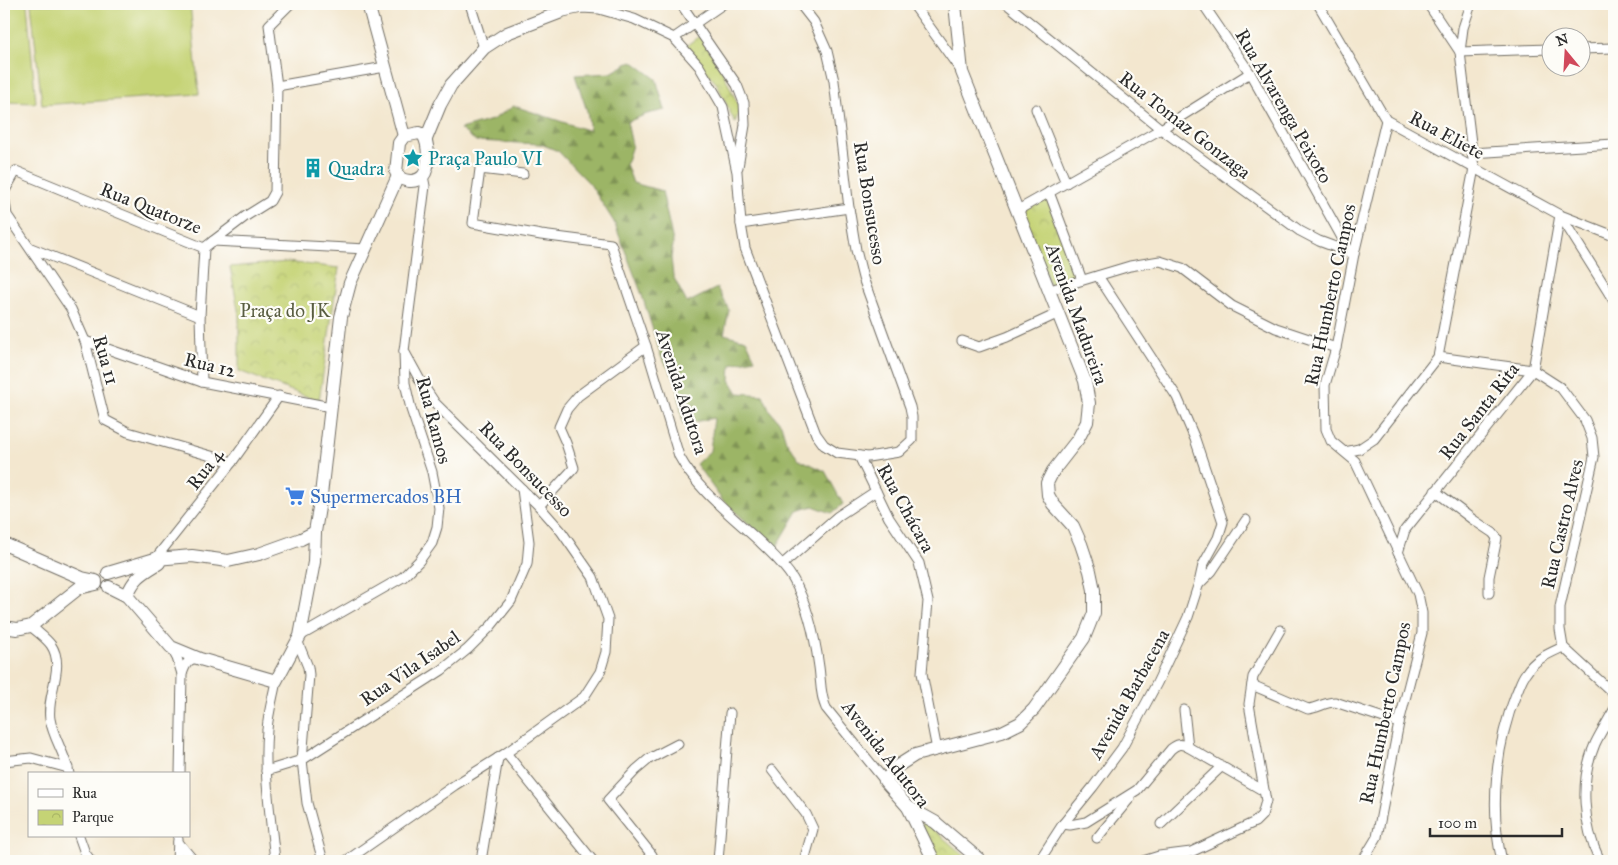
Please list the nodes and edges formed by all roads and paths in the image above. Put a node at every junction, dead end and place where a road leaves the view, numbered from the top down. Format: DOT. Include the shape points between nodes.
graph roads {
  1 [pos="290,4"];
  2 [pos="368,4"];
  3 [pos="470,4"];
  4 [pos="681,4"];
  5 [pos="724,4"];
  6 [pos="800,4"];
  7 [pos="913,4"];
  8 [pos="955,4"];
  9 [pos="1007,4"];
  10 [pos="1203,4"];
  11 [pos="1318,4"];
  12 [pos="1428,4"];
  13 [pos="1471,4"];
  14 [pos="560,8"];
  15 [pos="694,23"];
  16 [pos="674,38"];
  17 [pos="484,48"];
  18 [pos="1614,48"];
  19 [pos="1540,49"];
  20 [pos="1590,49"];
  21 [pos="1460,52"];
  22 [pos="386,67"];
  23 [pos="962,72"];
  24 [pos="1250,73"];
  25 [pos="277,86"];
  26 [pos="1036,109"];
  27 [pos="1386,120"];
  28 [pos="1161,129"];
  29 [pos="404,136"];
  30 [pos="426,139"];
  31 [pos="1614,144"];
  32 [pos="1472,153"];
  33 [pos="1474,168"];
  34 [pos="737,172"];
  35 [pos="523,174"];
  36 [pos="398,176"];
  37 [pos="423,176"];
  38 [pos="1066,183"];
  39 [pos="4,192"];
  40 [pos="1049,192"];
  41 [pos="4,197"];
  42 [pos="849,208"];
  43 [pos="1018,210"];
  44 [pos="1560,215"];
  45 [pos="741,224"];
  46 [pos="1614,236"];
  47 [pos="213,241"];
  48 [pos="31,248"];
  49 [pos="204,248"];
  50 [pos="366,249"];
  51 [pos="1352,253"];
  52 [pos="1098,276"];
  53 [pos="1082,280"];
  54 [pos="1050,290"];
  55 [pos="1614,301"];
  56 [pos="1058,313"];
  57 [pos="200,316"];
  58 [pos="962,340"];
  59 [pos="85,342"];
  60 [pos="646,346"];
  61 [pos="1336,348"];
  62 [pos="404,351"];
  63 [pos="1438,357"];
  64 [pos="1533,370"];
  65 [pos="202,382"];
  66 [pos="279,396"];
  67 [pos="331,406"];
  68 [pos="1345,452"];
  69 [pos="860,456"];
  70 [pos="232,462"];
  71 [pos="522,488"];
  72 [pos="876,491"];
  73 [pos="1435,492"];
  74 [pos="539,506"];
  75 [pos="1246,520"];
  76 [pos="315,532"];
  77 [pos="4,544"];
  78 [pos="285,544"];
  79 [pos="1398,553"];
  80 [pos="168,558"];
  81 [pos="155,560"];
  82 [pos="314,562"];
  83 [pos="783,564"];
  84 [pos="102,582"];
  85 [pos="1200,583"];
  86 [pos="1489,593"];
  87 [pos="127,596"];
  88 [pos="31,626"];
  89 [pos="4,628"];
  90 [pos="1280,630"];
  91 [pos="299,638"];
  92 [pos="171,647"];
  93 [pos="1563,647"];
  94 [pos="200,659"];
  95 [pos="182,674"];
  96 [pos="276,681"];
  97 [pos="1252,685"];
  98 [pos="1614,694"];
  99 [pos="1184,710"];
  100 [pos="1614,710"];
  101 [pos="730,713"];
  102 [pos="1399,723"];
  103 [pos="678,744"];
  104 [pos="1188,747"];
  105 [pos="937,750"];
  106 [pos="502,756"];
  107 [pos="302,760"];
  108 [pos="4,761"];
  109 [pos="1222,766"];
  110 [pos="772,770"];
  111 [pos="68,771"];
  112 [pos="266,771"];
  113 [pos="180,772"];
  114 [pos="886,781"];
  115 [pos="1137,790"];
  116 [pos="1264,791"];
  117 [pos="908,807"];
  118 [pos="1063,824"];
  119 [pos="1161,824"];
  120 [pos="80,838"];
  121 [pos="1097,838"];
  122 [pos="178,839"];
  123 [pos="1193,857"];
  124 [pos="91,861"];
  125 [pos="177,861"];
  126 [pos="194,861"];
  127 [pos="274,861"];
  128 [pos="323,861"];
  129 [pos="346,861"];
  130 [pos="481,861"];
  131 [pos="593,861"];
  132 [pos="650,861"];
  133 [pos="718,861"];
  134 [pos="804,861"];
  135 [pos="934,861"];
  136 [pos="981,861"];
  137 [pos="1039,861"];
  138 [pos="1143,861"];
  139 [pos="1361,861"];
  140 [pos="1502,861"];
  141 [pos="1600,861"];
  1 -- 25 [label="street" via="269,25"];
  2 -- 22 [label="street"];
  3 -- 17 [label="street"];
  4 -- 15 [label="street"];
  5 -- 15 [label="street"];
  6 -- 42 [label="street, Rua Bonsucesso" via="814,22 827,51 834,81"];
  7 -- 23 [label="street"];
  8 -- 23 [label="street, Avenida Madureira"];
  9 -- 28 [label="street, Rua Tomaz Gonzaga"];
  10 -- 24 [label="street, Rua Alvarenga Peixoto"];
  11 -- 27 [label="street, Rua Eliete"];
  12 -- 21 [label="street"];
  13 -- 21 [label="street"];
  14 -- 16 [label="street" via="599,9 634,19"];
  14 -- 17 [label="street" via="507,33"];
  15 -- 16 [label="street"];
  15 -- 34 [label="street" via="738,85 744,103 745,125"];
  16 -- 34 [label="street" via="699,66 723,106"];
  17 -- 30 [label="street" via="451,85"];
  18 -- 20 [label="street"];
  19 -- 21 [label="street"];
  21 -- 32 [label="street"];
  22 -- 25 [label="street"];
  22 -- 29 [label="street"];
  23 -- 43 [label="street, Avenida Madureira"];
  24 -- 28 [label="street"];
  24 -- 51 [label="street, Rua Alvarenga Peixoto"];
  25 -- 47 [label="street" via="275,192 270,201"];
  26 -- 38 [label="street"];
  27 -- 33 [label="street, Rua Eliete"];
  27 -- 51 [label="street, Rua Humberto Campos"];
  28 -- 38 [label="street"];
  28 -- 51 [label="street, Rua Tomaz Gonzaga" via="1300,231"];
  29 -- 30 [label="street" via="419,133"];
  29 -- 36 [label="street" via="398,144 396,157"];
  30 -- 37 [label="street" via="428,152"];
  31 -- 32 [label="street"];
  32 -- 33 [label="street"];
  33 -- 44 [label="street, Rua Eliete"];
  33 -- 63 [label="street"];
  34 -- 45 [label="street, Rua Chácara"];
  35 -- 60 [label="street, Avenida Adutora" via="480,169 473,223 611,244"];
  36 -- 37 [label="street" via="411,181"];
  36 -- 50 [label="street"];
  37 -- 62 [label="street" via="425,186"];
  38 -- 40 [label="street"];
  39 -- 49 [label="street, Rua Quatorze" via="16,171"];
  40 -- 43 [label="street"];
  40 -- 53 [label="street"];
  41 -- 48 [label="street, Rua 11" via="7,215"];
  42 -- 45 [label="street"];
  42 -- 69 [label="street, Rua Bonsucesso" via="863,278 912,418 912,440 899,452"];
  43 -- 54 [label="street, Avenida Madureira"];
  44 -- 46 [label="street, Rua Eliete"];
  44 -- 55 [label="street"];
  44 -- 64 [label="street, Rua Santa Rita"];
  45 -- 69 [label="street, Rua Chácara" via="746,248 816,434 824,445 837,453"];
  47 -- 49 [label="street, Rua Quatorze"];
  47 -- 50 [label="street, Rua Quatorze"];
  48 -- 57 [label="street"];
  48 -- 59 [label="street, Rua 11" via="71,309"];
  49 -- 57 [label="street"];
  50 -- 67 [label="street" via="350,283 341,317"];
  51 -- 61 [label="street, Rua Humberto Campos"];
  52 -- 53 [label="street"];
  52 -- 61 [label="street" via="1160,261 1182,268 1232,306 1276,328"];
  52 -- 85 [label="street, Avenida Barbacena" via="1177,397 1223,522 1203,565"];
  53 -- 54 [label="street"];
  54 -- 56 [label="street, Avenida Madureira"];
  56 -- 58 [label="street" via="1008,338 979,347"];
  56 -- 105 [label="street, Avenida Madureira" via="1085,381 1089,403 1087,422 1053,471 1047,484 1048,495 1073,526 1082,544 1094,590 1094,613 1084,638 1034,709 1020,723 1002,732"];
  57 -- 65 [label="street"];
  59 -- 65 [label="street, Rua 12"];
  59 -- 70 [label="street, Rua 11" via="105,420 128,432"];
  60 -- 74 [label="street" via="578,396 567,409 559,427 574,468"];
  60 -- 83 [label="street, Avenida Adutora" via="684,465 712,497"];
  61 -- 68 [label="street, Rua Humberto Campos" via="1325,385 1326,429 1331,441"];
  62 -- 71 [label="street, Rua Bonsucesso" via="434,403"];
  62 -- 91 [label="street, Rua Ramos" via="405,383 432,472 438,508 432,542 420,561 403,577"];
  63 -- 64 [label="street, Rua Castro Alves"];
  63 -- 68 [label="street" via="1374,439 1359,449"];
  64 -- 73 [label="street, Rua Santa Rita"];
  64 -- 93 [label="street, Rua Castro Alves" via="1561,388 1585,420 1592,438 1594,457 1560,607"];
  65 -- 66 [label="street, Rua 12"];
  66 -- 67 [label="street, Rua 12"];
  66 -- 70 [label="street, Rua 4"];
  67 -- 76 [label="street"];
  68 -- 79 [label="street, Rua Humberto Campos" via="1355,461"];
  69 -- 72 [label="street, Rua Chácara"];
  70 -- 81 [label="street, Rua 4"];
  71 -- 74 [label="street, Rua Bonsucesso"];
  71 -- 107 [label="street, Rua Vila Isabel" via="527,564 511,601 492,626 442,670"];
  72 -- 83 [label="street" via="838,516"];
  72 -- 105 [label="street, Rua Chácara" via="889,518 919,564 928,601 922,673"];
  73 -- 79 [label="street, Rua Santa Rita" via="1405,530"];
  73 -- 86 [label="street" via="1497,538"];
  74 -- 106 [label="street, Rua Bonsucesso" via="593,577 608,619 606,652 600,672 584,697"];
  75 -- 85 [label="street" via="1212,571"];
  76 -- 78 [label="street"];
  76 -- 82 [label="street"];
  77 -- 84 [label="street"];
  78 -- 80 [label="street" via="228,561 192,556"];
  78 -- 82 [label="street" via="303,551"];
  79 -- 102 [label="street, Rua Humberto Campos" via="1418,594 1422,613 1422,633"];
  80 -- 81 [label="street"];
  80 -- 87 [label="street" via="141,574 131,585"];
  81 -- 84 [label="street"];
  82 -- 91 [label="street"];
  83 -- 114 [label="street, Avenida Adutora" via="809,615 826,708"];
  84 -- 87 [label="street"];
  84 -- 88 [label="street" via="79,588"];
  85 -- 118 [label="street, Avenida Barbacena" via="1161,675 1122,748"];
  87 -- 92 [label="street"];
  88 -- 89 [label="street"];
  88 -- 111 [label="street" via="50,644 57,656 49,704 50,720"];
  90 -- 97 [label="street" via="1253,677"];
  91 -- 96 [label="street"];
  91 -- 107 [label="street" via="309,675"];
  92 -- 94 [label="street"];
  92 -- 95 [label="street"];
  93 -- 98 [label="street"];
  93 -- 140 [label="street" via="1541,657 1525,674 1509,713 1498,760 1496,814"];
  94 -- 95 [label="street" via="194,658 189,662"];
  94 -- 96 [label="street"];
  95 -- 113 [label="street"];
  96 -- 112 [label="street" via="267,728"];
  97 -- 102 [label="street" via="1308,709 1334,702"];
  97 -- 116 [label="street" via="1249,704"];
  99 -- 104 [label="street"];
  100 -- 141 [label="street" via="1595,744 1586,783 1587,824"];
  101 -- 133 [label="street"];
  102 -- 139 [label="street, Rua Humberto Campos" via="1376,837"];
  103 -- 132 [label="street" via="649,759 608,800 652,855"];
  104 -- 109 [label="street"];
  104 -- 115 [label="street" via="1177,744 1171,749"];
  105 -- 114 [label="street, Avenida Madureira" via="906,760"];
  106 -- 129 [label="street, Rua Bonsucesso"];
  106 -- 130 [label="street"];
  106 -- 131 [label="street"];
  107 -- 112 [label="street, Rua Vila Isabel"];
  107 -- 128 [label="street" via="307,803"];
  108 -- 111 [label="street" via="30,758"];
  109 -- 116 [label="street"];
  109 -- 119 [label="street"];
  110 -- 134 [label="street" via="806,814 813,829"];
  112 -- 127 [label="street"];
  114 -- 117 [label="street, Avenida Adutora"];
  115 -- 118 [label="street" via="1086,822"];
  115 -- 121 [label="street"];
  116 -- 123 [label="street" via="1266,801 1262,815 1255,822"];
  117 -- 135 [label="street, Avenida Adutora"];
  117 -- 136 [label="street" via="935,822"];
  118 -- 137 [label="street, Avenida Barbacena"];
  120 -- 124 [label="street"];
  122 -- 125 [label="street"];
  122 -- 126 [label="street"];
  123 -- 138 [label="street" via="1159,856"];
}
